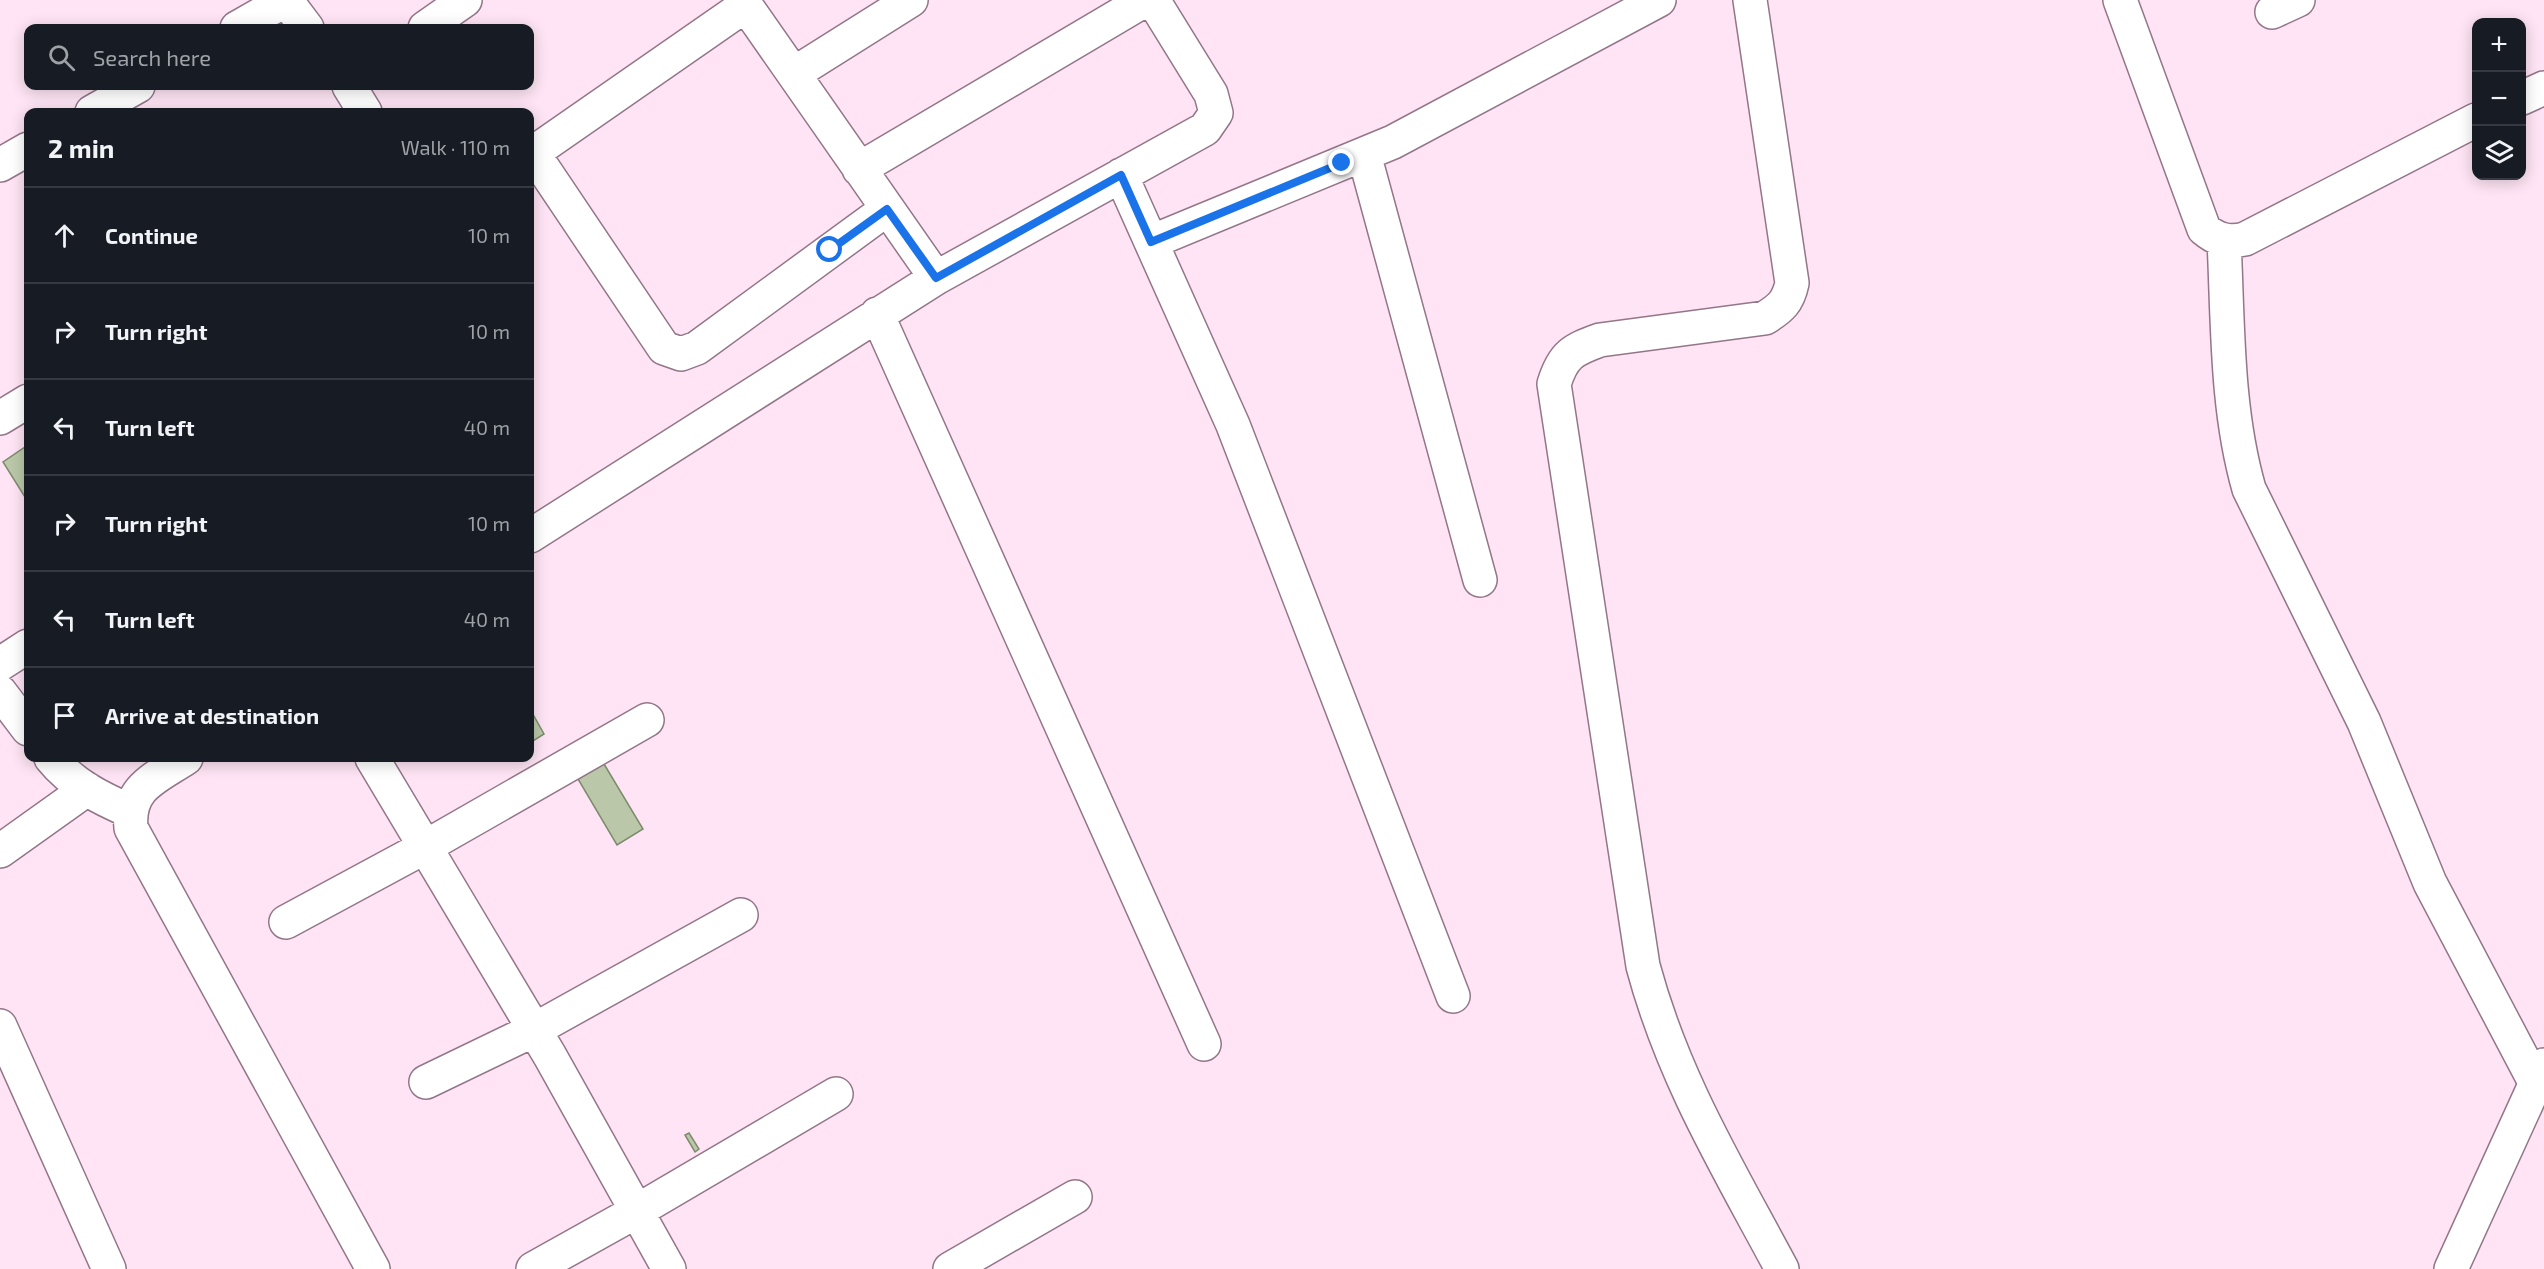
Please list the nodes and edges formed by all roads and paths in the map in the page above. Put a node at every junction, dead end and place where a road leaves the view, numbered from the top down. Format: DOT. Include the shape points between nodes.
graph roads {
  1 [pos="286,0"];
  2 [pos="465,0"];
  3 [pos="911,0"];
  4 [pos="1145,0"];
  5 [pos="1153,0"];
  6 [pos="1659,0"];
  7 [pos="1750,0"];
  8 [pos="2120,0"];
  9 [pos="744,3"];
  10 [pos="244,24"];
  11 [pos="304,24"];
  12 [pos="431,24"];
  13 [pos="795,73"];
  14 [pos="2544,88"];
  15 [pos="131,90"];
  16 [pos="351,90"];
  17 [pos="2526,96"];
  18 [pos="99,108"];
  19 [pos="363,108"];
  20 [pos="2472,122"];
  21 [pos="24,151"];
  22 [pos="534,152"];
  23 [pos="1364,154"];
  24 [pos="534,158"];
  25 [pos="0,165"];
  26 [pos="859,169"];
  27 [pos="1121,175"];
  28 [pos="887,209"];
  29 [pos="2224,240"];
  30 [pos="1151,242"];
  31 [pos="936,278"];
  32 [pos="877,314"];
  33 [pos="24,403"];
  34 [pos="0,418"];
  35 [pos="534,533"];
  36 [pos="1480,580"];
  37 [pos="24,652"];
  38 [pos="0,686"];
  39 [pos="647,720"];
  40 [pos="24,723"];
  41 [pos="54,762"];
  42 [pos="180,762"];
  43 [pos="374,762"];
  44 [pos="87,789"];
  45 [pos="130,811"];
  46 [pos="425,847"];
  47 [pos="0,850"];
  48 [pos="741,915"];
  49 [pos="286,922"];
  50 [pos="1453,996"];
  51 [pos="0,1026"];
  52 [pos="534,1030"];
  53 [pos="1204,1044"];
  54 [pos="2539,1074"];
  55 [pos="9,1077"];
  56 [pos="426,1082"];
  57 [pos="836,1094"];
  58 [pos="1075,1197"];
  59 [pos="637,1211"];
  60 [pos="109,1269"];
  61 [pos="373,1269"];
  62 [pos="532,1269"];
  63 [pos="669,1269"];
  64 [pos="950,1269"];
  65 [pos="1782,1269"];
  66 [pos="2451,1269"];
  1 -- 10 [label="street"];
  1 -- 11 [label="street"];
  2 -- 12 [label="street"];
  3 -- 13 [label="street"];
  4 -- 26 [label="street"];
  5 -- 27 [label="street" via="1211,94 1216,113 1205,129"];
  6 -- 23 [label="street"];
  7 -- 65 [label="street" via="1792,283 1789,296 1782,307 1765,318 1600,340 1579,347 1561,362 1554,384 1643,966 1671,1053 1694,1104"];
  8 -- 29 [label="street" via="2204,229"];
  9 -- 13 [label="street"];
  9 -- 22 [label="street"];
  13 -- 26 [label="street"];
  14 -- 17 [label="street"];
  15 -- 18 [label="street"];
  16 -- 19 [label="street"];
  20 -- 29 [label="street" via="2245,239"];
  21 -- 25 [label="street"];
  23 -- 30 [label="street"];
  23 -- 36 [label="street"];
  24 -- 28 [label="street" via="664,348 681,354 697,348"];
  26 -- 28 [label="street"];
  27 -- 30 [label="street"];
  27 -- 31 [label="street"];
  28 -- 31 [label="street"];
  29 -- 54 [label="street" via="2232,404 2237,448 2249,489 2364,722 2430,883"];
  30 -- 50 [label="street" via="1233,424"];
  31 -- 32 [label="street"];
  32 -- 35 [label="street"];
  32 -- 53 [label="street"];
  33 -- 34 [label="street"];
  37 -- 38 [label="street"];
  38 -- 40 [label="street"];
  39 -- 46 [label="street"];
  41 -- 44 [label="street"];
  42 -- 45 [label="street" via="138,790"];
  43 -- 46 [label="street"];
  44 -- 45 [label="street"];
  44 -- 47 [label="street"];
  45 -- 61 [label="street" via="131,828"];
  46 -- 49 [label="street"];
  46 -- 52 [label="street"];
  48 -- 52 [label="street"];
  51 -- 55 [label="street"];
  52 -- 56 [label="street"];
  52 -- 59 [label="street"];
  54 -- 66 [label="street"];
  55 -- 60 [label="street"];
  57 -- 59 [label="street"];
  58 -- 64 [label="street"];
  59 -- 62 [label="street"];
  59 -- 63 [label="street"];
}
